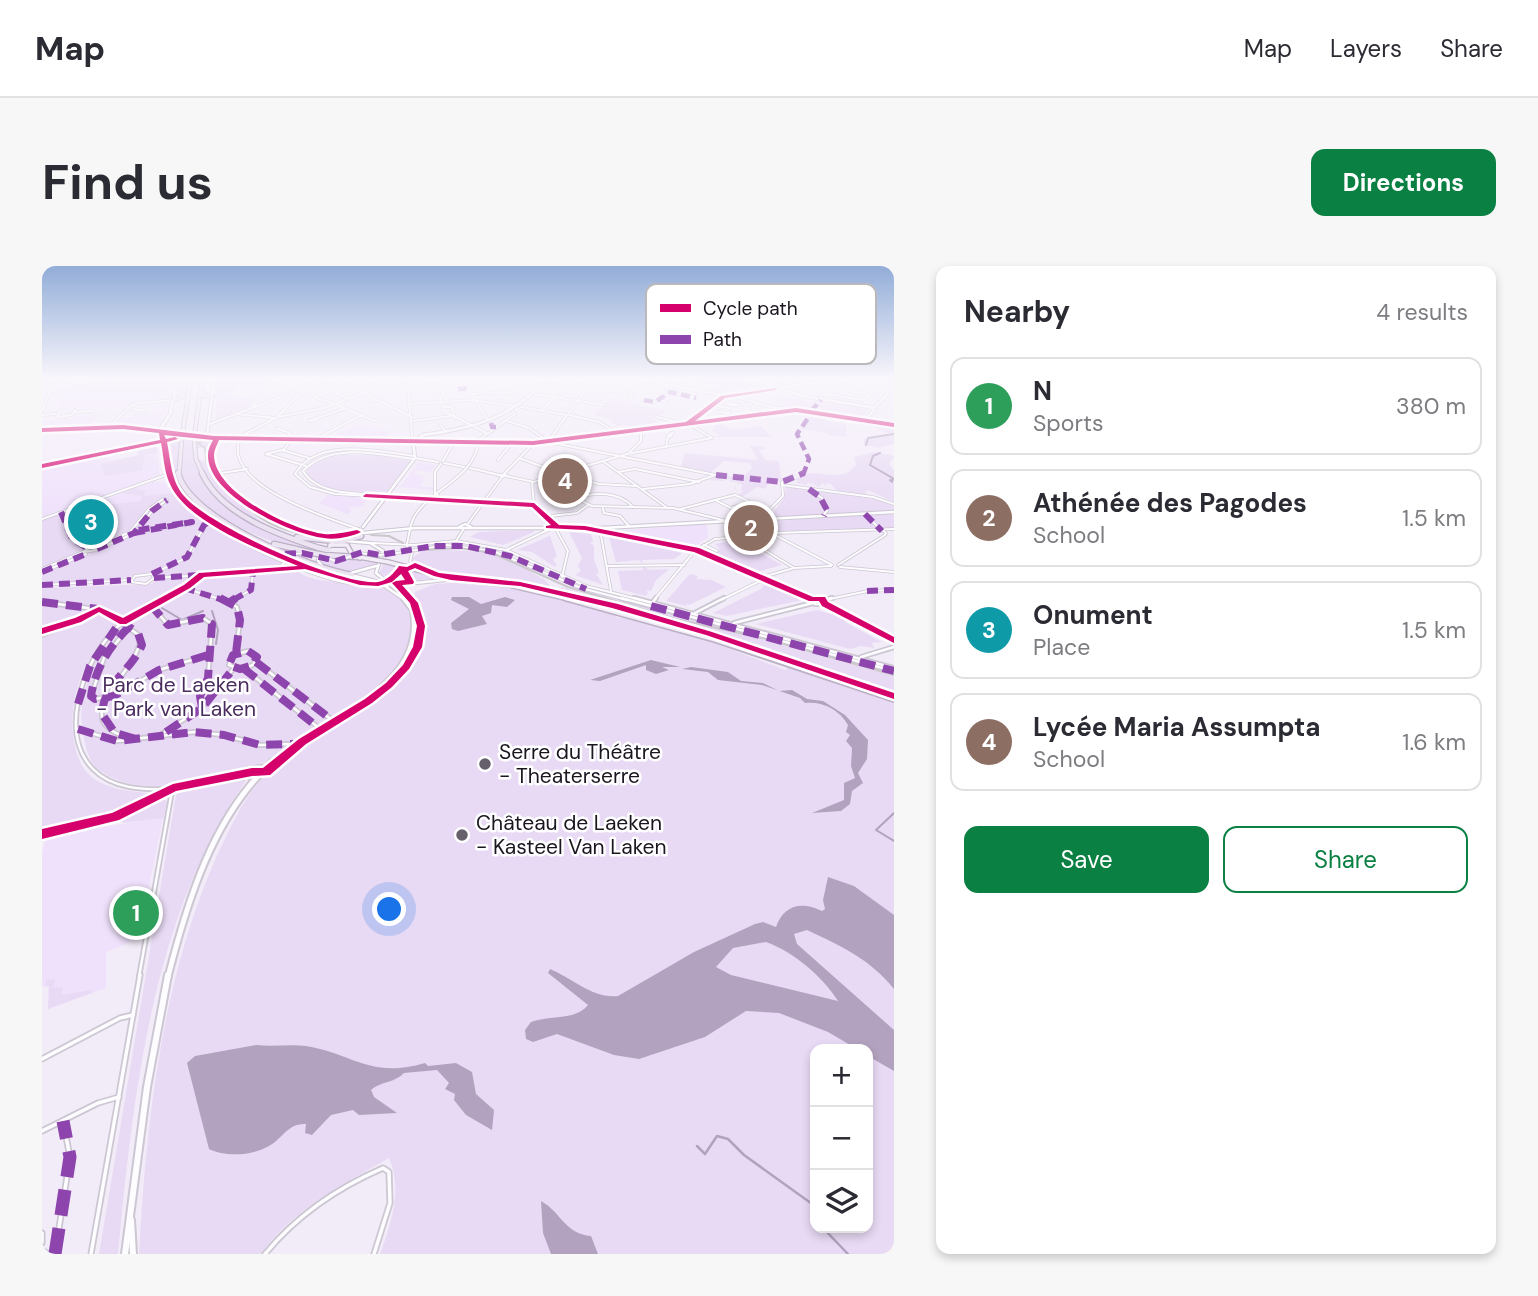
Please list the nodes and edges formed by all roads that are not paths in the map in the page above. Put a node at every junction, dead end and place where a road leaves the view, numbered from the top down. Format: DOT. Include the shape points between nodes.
graph roads {
  1 [pos="112,424"];
  2 [pos="165,424"];
  3 [pos="184,424"];
  4 [pos="197,424"];
  5 [pos="210,424"];
  6 [pos="260,424"];
  7 [pos="344,424"];
  8 [pos="413,424"];
  9 [pos="470,424"];
  10 [pos="479,424"];
  11 [pos="491,424"];
  12 [pos="500,424"];
  13 [pos="517,424"];
  14 [pos="562,424"];
  15 [pos="602,424"];
  16 [pos="689,424"];
  17 [pos="440,425"];
  18 [pos="474,426"];
  19 [pos="109,427"];
  20 [pos="277,428"];
  21 [pos="42,430"];
  22 [pos="641,430"];
  23 [pos="159,431"];
  24 [pos="446,431"];
  25 [pos="176,432"];
  26 [pos="486,433"];
  27 [pos="617,433"];
  28 [pos="206,434"];
  29 [pos="196,435"];
  30 [pos="428,435"];
  31 [pos="670,437"];
  32 [pos="217,438"];
  33 [pos="239,438"];
  34 [pos="416,438"];
  35 [pos="282,440"];
  36 [pos="290,440"];
  37 [pos="312,441"];
  38 [pos="454,441"];
  39 [pos="551,441"];
  40 [pos="162,442"];
  41 [pos="479,442"];
  42 [pos="512,443"];
  43 [pos="533,443"];
  44 [pos="666,447"];
  45 [pos="634,449"];
  46 [pos="283,451"];
  47 [pos="349,452"];
  48 [pos="642,452"];
  49 [pos="622,455"];
  50 [pos="310,458"];
  51 [pos="415,458"];
  52 [pos="499,458"];
  53 [pos="519,458"];
  54 [pos="556,458"];
  55 [pos="315,460"];
  56 [pos="602,461"];
  57 [pos="442,463"];
  58 [pos="299,465"];
  59 [pos="42,466"];
  60 [pos="306,466"];
  61 [pos="580,467"];
  62 [pos="467,468"];
  63 [pos="247,469"];
  64 [pos="618,472"];
  65 [pos="559,473"];
  66 [pos="216,474"];
  67 [pos="166,475"];
  68 [pos="503,476"];
  69 [pos="541,481"];
  70 [pos="310,482"];
  71 [pos="532,482"];
  72 [pos="699,482"];
  73 [pos="303,484"];
  74 [pos="639,486"];
  75 [pos="643,489"];
  76 [pos="809,489"];
  77 [pos="343,491"];
  78 [pos="435,491"];
  79 [pos="441,493"];
  80 [pos="340,495"];
  81 [pos="438,495"];
  82 [pos="387,496"];
  83 [pos="573,498"];
  84 [pos="433,499"];
  85 [pos="715,500"];
  86 [pos="483,503"];
  87 [pos="894,503"];
  88 [pos="588,505"];
  89 [pos="534,506"];
  90 [pos="633,507"];
  91 [pos="603,508"];
  92 [pos="666,508"];
  93 [pos="681,509"];
  94 [pos="61,512"];
  95 [pos="894,512"];
  96 [pos="864,514"];
  97 [pos="715,516"];
  98 [pos="824,516"];
  99 [pos="542,517"];
  100 [pos="42,519"];
  101 [pos="764,519"];
  102 [pos="223,520"];
  103 [pos="727,521"];
  104 [pos="209,522"];
  105 [pos="716,522"];
  106 [pos="261,526"];
  107 [pos="469,526"];
  108 [pos="629,526"];
  109 [pos="553,527"];
  110 [pos="411,528"];
  111 [pos="461,528"];
  112 [pos="601,529"];
  113 [pos="894,529"];
  114 [pos="135,531"];
  115 [pos="883,531"];
  116 [pos="362,532"];
  117 [pos="772,534"];
  118 [pos="740,535"];
  119 [pos="312,540"];
  120 [pos="456,541"];
  121 [pos="343,542"];
  122 [pos="371,543"];
  123 [pos="704,545"];
  124 [pos="415,546"];
  125 [pos="87,548"];
  126 [pos="96,548"];
  127 [pos="409,548"];
  128 [pos="271,550"];
  129 [pos="506,550"];
  130 [pos="717,551"];
  131 [pos="327,552"];
  132 [pos="695,552"];
  133 [pos="84,553"];
  134 [pos="417,553"];
  135 [pos="312,554"];
  136 [pos="359,556"];
  137 [pos="289,557"];
  138 [pos="378,560"];
  139 [pos="684,565"];
  140 [pos="832,565"];
  141 [pos="314,566"];
  142 [pos="413,566"];
  143 [pos="607,566"];
  144 [pos="839,566"];
  145 [pos="324,568"];
  146 [pos="794,568"];
  147 [pos="42,571"];
  148 [pos="253,572"];
  149 [pos="894,572"];
  150 [pos="337,573"];
  151 [pos="152,574"];
  152 [pos="352,575"];
  153 [pos="562,577"];
  154 [pos="155,578"];
  155 [pos="763,578"];
  156 [pos="454,579"];
  157 [pos="131,580"];
  158 [pos="42,585"];
  159 [pos="394,585"];
  160 [pos="388,586"];
  161 [pos="184,588"];
  162 [pos="894,589"];
  163 [pos="611,592"];
  164 [pos="171,593"];
  165 [pos="407,599"];
  166 [pos="813,601"];
  167 [pos="42,602"];
  168 [pos="230,602"];
  169 [pos="653,602"];
  170 [pos="824,602"];
  171 [pos="150,604"];
  172 [pos="99,609"];
  173 [pos="695,613"];
  174 [pos="123,622"];
  175 [pos="734,623"];
  176 [pos="130,626"];
  177 [pos="42,631"];
  178 [pos="894,640"];
  179 [pos="894,647"];
  180 [pos="236,653"];
  181 [pos="208,654"];
  182 [pos="861,656"];
  183 [pos="256,662"];
  184 [pos="234,668"];
  185 [pos="243,668"];
  186 [pos="894,670"];
  187 [pos="102,699"];
  188 [pos="894,699"];
  189 [pos="202,708"];
  190 [pos="332,720"];
  191 [pos="319,728"];
  192 [pos="78,729"];
  193 [pos="160,734"];
  194 [pos="139,740"];
  195 [pos="294,744"];
  196 [pos="262,770"];
  197 [pos="173,788"];
  198 [pos="43,833"];
  199 [pos="42,842"];
  200 [pos="133,1015"];
  201 [pos="42,1059"];
  202 [pos="119,1097"];
  203 [pos="63,1121"];
  204 [pos="42,1131"];
  205 [pos="131,1219"];
  206 [pos="42,1233"];
  207 [pos="42,1243"];
  208 [pos="55,1254"];
  209 [pos="91,1254"];
  210 [pos="125,1254"];
  211 [pos="133,1254"];
  212 [pos="265,1254"];
  213 [pos="374,1254"];
  1 -- 19 [label="street"];
  2 -- 23 [label="main road"];
  2 -- 25 [label="main road"];
  3 -- 102 [label="highway, bridge" via="180,480"];
  4 -- 29 [label="highway"];
  5 -- 28 [label="main road"];
  6 -- 33 [label="street"];
  7 -- 37 [label="street"];
  8 -- 34 [label="street"];
  9 -- 18 [label="street"];
  10 -- 18 [label="main road"];
  11 -- 12 [label="street"];
  11 -- 18 [label="main road"];
  11 -- 26 [label="street"];
  13 -- 39 [label="street"];
  14 -- 39 [label="street"];
  15 -- 27 [label="street"];
  16 -- 22 [label="street"];
  16 -- 44 [label="street" via="712,438"];
  17 -- 24 [label="street"];
  18 -- 24 [label="main road"];
  18 -- 26 [label="street"];
  18 -- 30 [label="main road"];
  19 -- 21 [label="main road"];
  19 -- 23 [label="main road"];
  20 -- 35 [label="street" via="291,433"];
  22 -- 27 [label="street"];
  22 -- 45 [label="street"];
  23 -- 25 [label="main road"];
  23 -- 40 [label="main road"];
  24 -- 30 [label="main road"];
  25 -- 29 [label="main road"];
  26 -- 41 [label="street"];
  27 -- 39 [label="street"];
  28 -- 29 [label="main road"];
  28 -- 32 [label="main road"];
  29 -- 106 [label="highway" via="195,458 206,479 226,501"];
  30 -- 34 [label="main road"];
  31 -- 44 [label="street"];
  32 -- 33 [label="main road"];
  32 -- 66 [label="street" via="211,456"];
  33 -- 35 [label="main road"];
  33 -- 63 [label="street" via="239,456"];
  34 -- 37 [label="main road"];
  34 -- 38 [label="street"];
  34 -- 51 [label="main road"];
  35 -- 36 [label="main road"];
  36 -- 37 [label="main road"];
  36 -- 46 [label="street"];
  38 -- 41 [label="street"];
  38 -- 57 [label="street"];
  39 -- 43 [label="street"];
  39 -- 49 [label="street"];
  40 -- 59 [label="main road"];
  40 -- 67 [label="street"];
  41 -- 42 [label="street"];
  41 -- 62 [label="street"];
  42 -- 43 [label="street"];
  42 -- 52 [label="street"];
  43 -- 53 [label="street"];
  44 -- 48 [label="street"];
  45 -- 48 [label="street"];
  45 -- 49 [label="street"];
  46 -- 50 [label="street"];
  46 -- 58 [label="street" via="266,454"];
  47 -- 50 [label="street"];
  47 -- 51 [label="street"];
  47 -- 55 [label="street"];
  48 -- 49 [label="street"];
  49 -- 56 [label="street"];
  49 -- 72 [label="street" via="716,475"];
  50 -- 55 [label="street"];
  50 -- 58 [label="street"];
  51 -- 57 [label="street"];
  51 -- 82 [label="main road"];
  53 -- 65 [label="street"];
  53 -- 68 [label="street"];
  54 -- 61 [label="street"];
  55 -- 60 [label="street"];
  56 -- 61 [label="street"];
  56 -- 64 [label="street"];
  57 -- 62 [label="street"];
  57 -- 78 [label="street" via="435,472"];
  58 -- 60 [label="street"];
  58 -- 73 [label="street" via="295,474"];
  60 -- 70 [label="street" via="303,473"];
  61 -- 65 [label="street"];
  62 -- 68 [label="street"];
  62 -- 79 [label="street"];
  63 -- 66 [label="street"];
  63 -- 116 [label="street" via="276,495"];
  64 -- 72 [label="street" via="635,469"];
  64 -- 74 [label="street"];
  65 -- 69 [label="street"];
  65 -- 74 [label="street" via="599,484"];
  66 -- 116 [label="street" via="238,497 278,520 322,535"];
  67 -- 94 [label="street"];
  67 -- 104 [label="street" via="177,495"];
  68 -- 71 [label="street"];
  68 -- 86 [label="street"];
  69 -- 71 [label="street"];
  69 -- 83 [label="street"];
  70 -- 73 [label="street"];
  70 -- 77 [label="street"];
  71 -- 89 [label="street"];
  72 -- 75 [label="street"];
  73 -- 80 [label="street"];
  74 -- 75 [label="street"];
  75 -- 92 [label="street"];
  76 -- 87 [label="street"];
  76 -- 98 [label="street" via="825,502"];
  76 -- 101 [label="street" via="782,484 783,496"];
  77 -- 80 [label="street"];
  77 -- 82 [label="street"];
  78 -- 79 [label="street"];
  78 -- 81 [label="street"];
  79 -- 81 [label="street"];
  80 -- 82 [label="street"];
  81 -- 84 [label="street"];
  82 -- 84 [label="street"];
  82 -- 116 [label="main road"];
  83 -- 88 [label="street"];
  83 -- 90 [label="street" via="588,494 626,499"];
  84 -- 86 [label="street"];
  84 -- 110 [label="street"];
  85 -- 85 [label="street" via="729,508 750,503 735,495"];
  85 -- 93 [label="street"];
  86 -- 89 [label="street"];
  86 -- 107 [label="street"];
  88 -- 91 [label="street"];
  88 -- 99 [label="street" via="577,513"];
  89 -- 99 [label="street"];
  90 -- 91 [label="street"];
  90 -- 92 [label="street"];
  91 -- 108 [label="street"];
  92 -- 93 [label="street"];
  93 -- 97 [label="street"];
  94 -- 100 [label="street"];
  94 -- 125 [label="street" via="71,537"];
  95 -- 96 [label="main road"];
  96 -- 98 [label="main road"];
  96 -- 115 [label="street"];
  97 -- 103 [label="street"];
  97 -- 105 [label="street"];
  98 -- 101 [label="main road"];
  99 -- 109 [label="street"];
  101 -- 103 [label="main road"];
  101 -- 117 [label="street"];
  102 -- 135 [label="highway" via="271,543"];
  102 -- 137 [label="highway"];
  103 -- 105 [label="main road"];
  104 -- 137 [label="street"];
  104 -- 151 [label="street" via="189,555"];
  105 -- 108 [label="main road"];
  106 -- 119 [label="highway"];
  106 -- 131 [label="highway, bridge"];
  107 -- 109 [label="main road"];
  107 -- 111 [label="main road"];
  108 -- 112 [label="main road"];
  109 -- 112 [label="main road"];
  109 -- 129 [label="street"];
  109 -- 153 [label="street" via="568,551"];
  110 -- 111 [label="main road"];
  110 -- 116 [label="main road"];
  110 -- 127 [label="street"];
  111 -- 120 [label="street"];
  112 -- 132 [label="street"];
  112 -- 143 [label="street"];
  113 -- 115 [label="street"];
  114 -- 114 [label="street" via="152,511 165,500 151,507"];
  114 -- 114 [label="street" via="192,522"];
  114 -- 126 [label="street"];
  115 -- 117 [label="street"];
  115 -- 144 [label="street" via="886,534"];
  116 -- 119 [label="highway" via="333,542"];
  116 -- 121 [label="main road"];
  116 -- 122 [label="main road"];
  116 -- 122 [label="main road"];
  117 -- 118 [label="street"];
  117 -- 140 [label="street"];
  118 -- 123 [label="street"];
  118 -- 146 [label="street"];
  119 -- 121 [label="highway"];
  120 -- 127 [label="street"];
  120 -- 129 [label="street"];
  121 -- 131 [label="main road"];
  122 -- 127 [label="street"];
  122 -- 138 [label="main road" via="384,554"];
  123 -- 130 [label="street"];
  123 -- 132 [label="street"];
  124 -- 127 [label="street"];
  125 -- 126 [label="street"];
  125 -- 133 [label="street"];
  126 -- 133 [label="street"];
  127 -- 134 [label="street"];
  127 -- 138 [label="street, bridge"];
  127 -- 142 [label="street"];
  127 -- 186 [label="street" via="457,545 498,552 578,587"];
  128 -- 137 [label="street"];
  129 -- 153 [label="street"];
  131 -- 135 [label="highway, bridge"];
  131 -- 136 [label="highway"];
  131 -- 136 [label="street, bridge" via="335,561"];
  131 -- 136 [label="main road" via="347,545"];
  131 -- 145 [label="main road" via="318,557"];
  132 -- 139 [label="street"];
  132 -- 155 [label="street"];
  133 -- 147 [label="street"];
  135 -- 137 [label="street"];
  136 -- 138 [label="main road"];
  137 -- 141 [label="highway"];
  137 -- 148 [label="street" via="277,570"];
  137 -- 160 [label="street" via="330,578"];
  138 -- 150 [label="main road" via="358,573"];
  138 -- 156 [label="main road, bridge"];
  138 -- 159 [label="main road" via="377,576"];
  139 -- 143 [label="street"];
  139 -- 169 [label="street"];
  140 -- 144 [label="street"];
  140 -- 146 [label="street"];
  141 -- 145 [label="highway"];
  141 -- 152 [label="highway"];
  143 -- 163 [label="street"];
  144 -- 149 [label="street"];
  145 -- 150 [label="main road"];
  146 -- 155 [label="street"];
  148 -- 154 [label="street"];
  148 -- 168 [label="street" via="251,590"];
  150 -- 152 [label="main road"];
  151 -- 154 [label="street"];
  151 -- 157 [label="street"];
  152 -- 160 [label="main road"];
  153 -- 163 [label="street"];
  154 -- 157 [label="street" via="140,585"];
  155 -- 166 [label="street"];
  155 -- 173 [label="street"];
  156 -- 159 [label="main road"];
  156 -- 188 [label="main road" via="509,585 610,609"];
  157 -- 158 [label="street"];
  159 -- 160 [label="main road"];
  159 -- 165 [label="main road"];
  160 -- 165 [label="main road"];
  161 -- 168 [label="street"];
  162 -- 170 [label="street"];
  163 -- 169 [label="street"];
  164 -- 171 [label="street"];
  165 -- 190 [label="main road" via="414,612 415,644 403,667 382,688"];
  166 -- 170 [label="street"];
  166 -- 170 [label="street"];
  166 -- 175 [label="street"];
  167 -- 172 [label="street"];
  168 -- 180 [label="street" via="239,610 241,620"];
  169 -- 173 [label="street"];
  170 -- 178 [label="street"];
  171 -- 174 [label="street"];
  171 -- 181 [label="street" via="168,625 208,619 213,633"];
  172 -- 174 [label="street"];
  172 -- 177 [label="street"];
  173 -- 175 [label="street"];
  174 -- 176 [label="street"];
  174 -- 192 [label="street" via="94,659 78,704"];
  175 -- 182 [label="street"];
  176 -- 187 [label="street" via="142,639 141,650"];
  176 -- 187 [label="street" via="106,655 93,685 92,697"];
  179 -- 182 [label="street"];
  180 -- 183 [label="street" via="253,652"];
  180 -- 184 [label="street" via="228,661"];
  181 -- 187 [label="street" via="159,670"];
  181 -- 189 [label="street"];
  182 -- 186 [label="street"];
  183 -- 185 [label="street"];
  183 -- 190 [label="street"];
  184 -- 185 [label="street"];
  184 -- 189 [label="street"];
  185 -- 191 [label="street"];
  187 -- 194 [label="street" via="108,727 120,736"];
  189 -- 193 [label="street"];
  190 -- 191 [label="main road"];
  191 -- 195 [label="main road"];
  192 -- 194 [label="street" via="108,740"];
  192 -- 197 [label="street" via="84,758 101,776 139,788"];
  193 -- 194 [label="street"];
  193 -- 195 [label="street" via="203,733 258,744"];
  195 -- 196 [label="main road"];
  196 -- 197 [label="main road"];
  196 -- 205 [label="main road" via="216,843 172,963 148,1076"];
  197 -- 198 [label="main road" via="115,817"];
  197 -- 200 [label="street"];
  198 -- 199 [label="street"];
  200 -- 201 [label="street"];
  200 -- 202 [label="street"];
  202 -- 203 [label="street"];
  202 -- 209 [label="street"];
  203 -- 204 [label="street"];
  203 -- 208 [label="street" via="70,1157"];
  205 -- 210 [label="main road"];
  205 -- 211 [label="main road"];
  206 -- 207 [label="street"];
  212 -- 213 [label="street" via="288,1227 318,1204 380,1169 389,1172 386,1218"];
}
